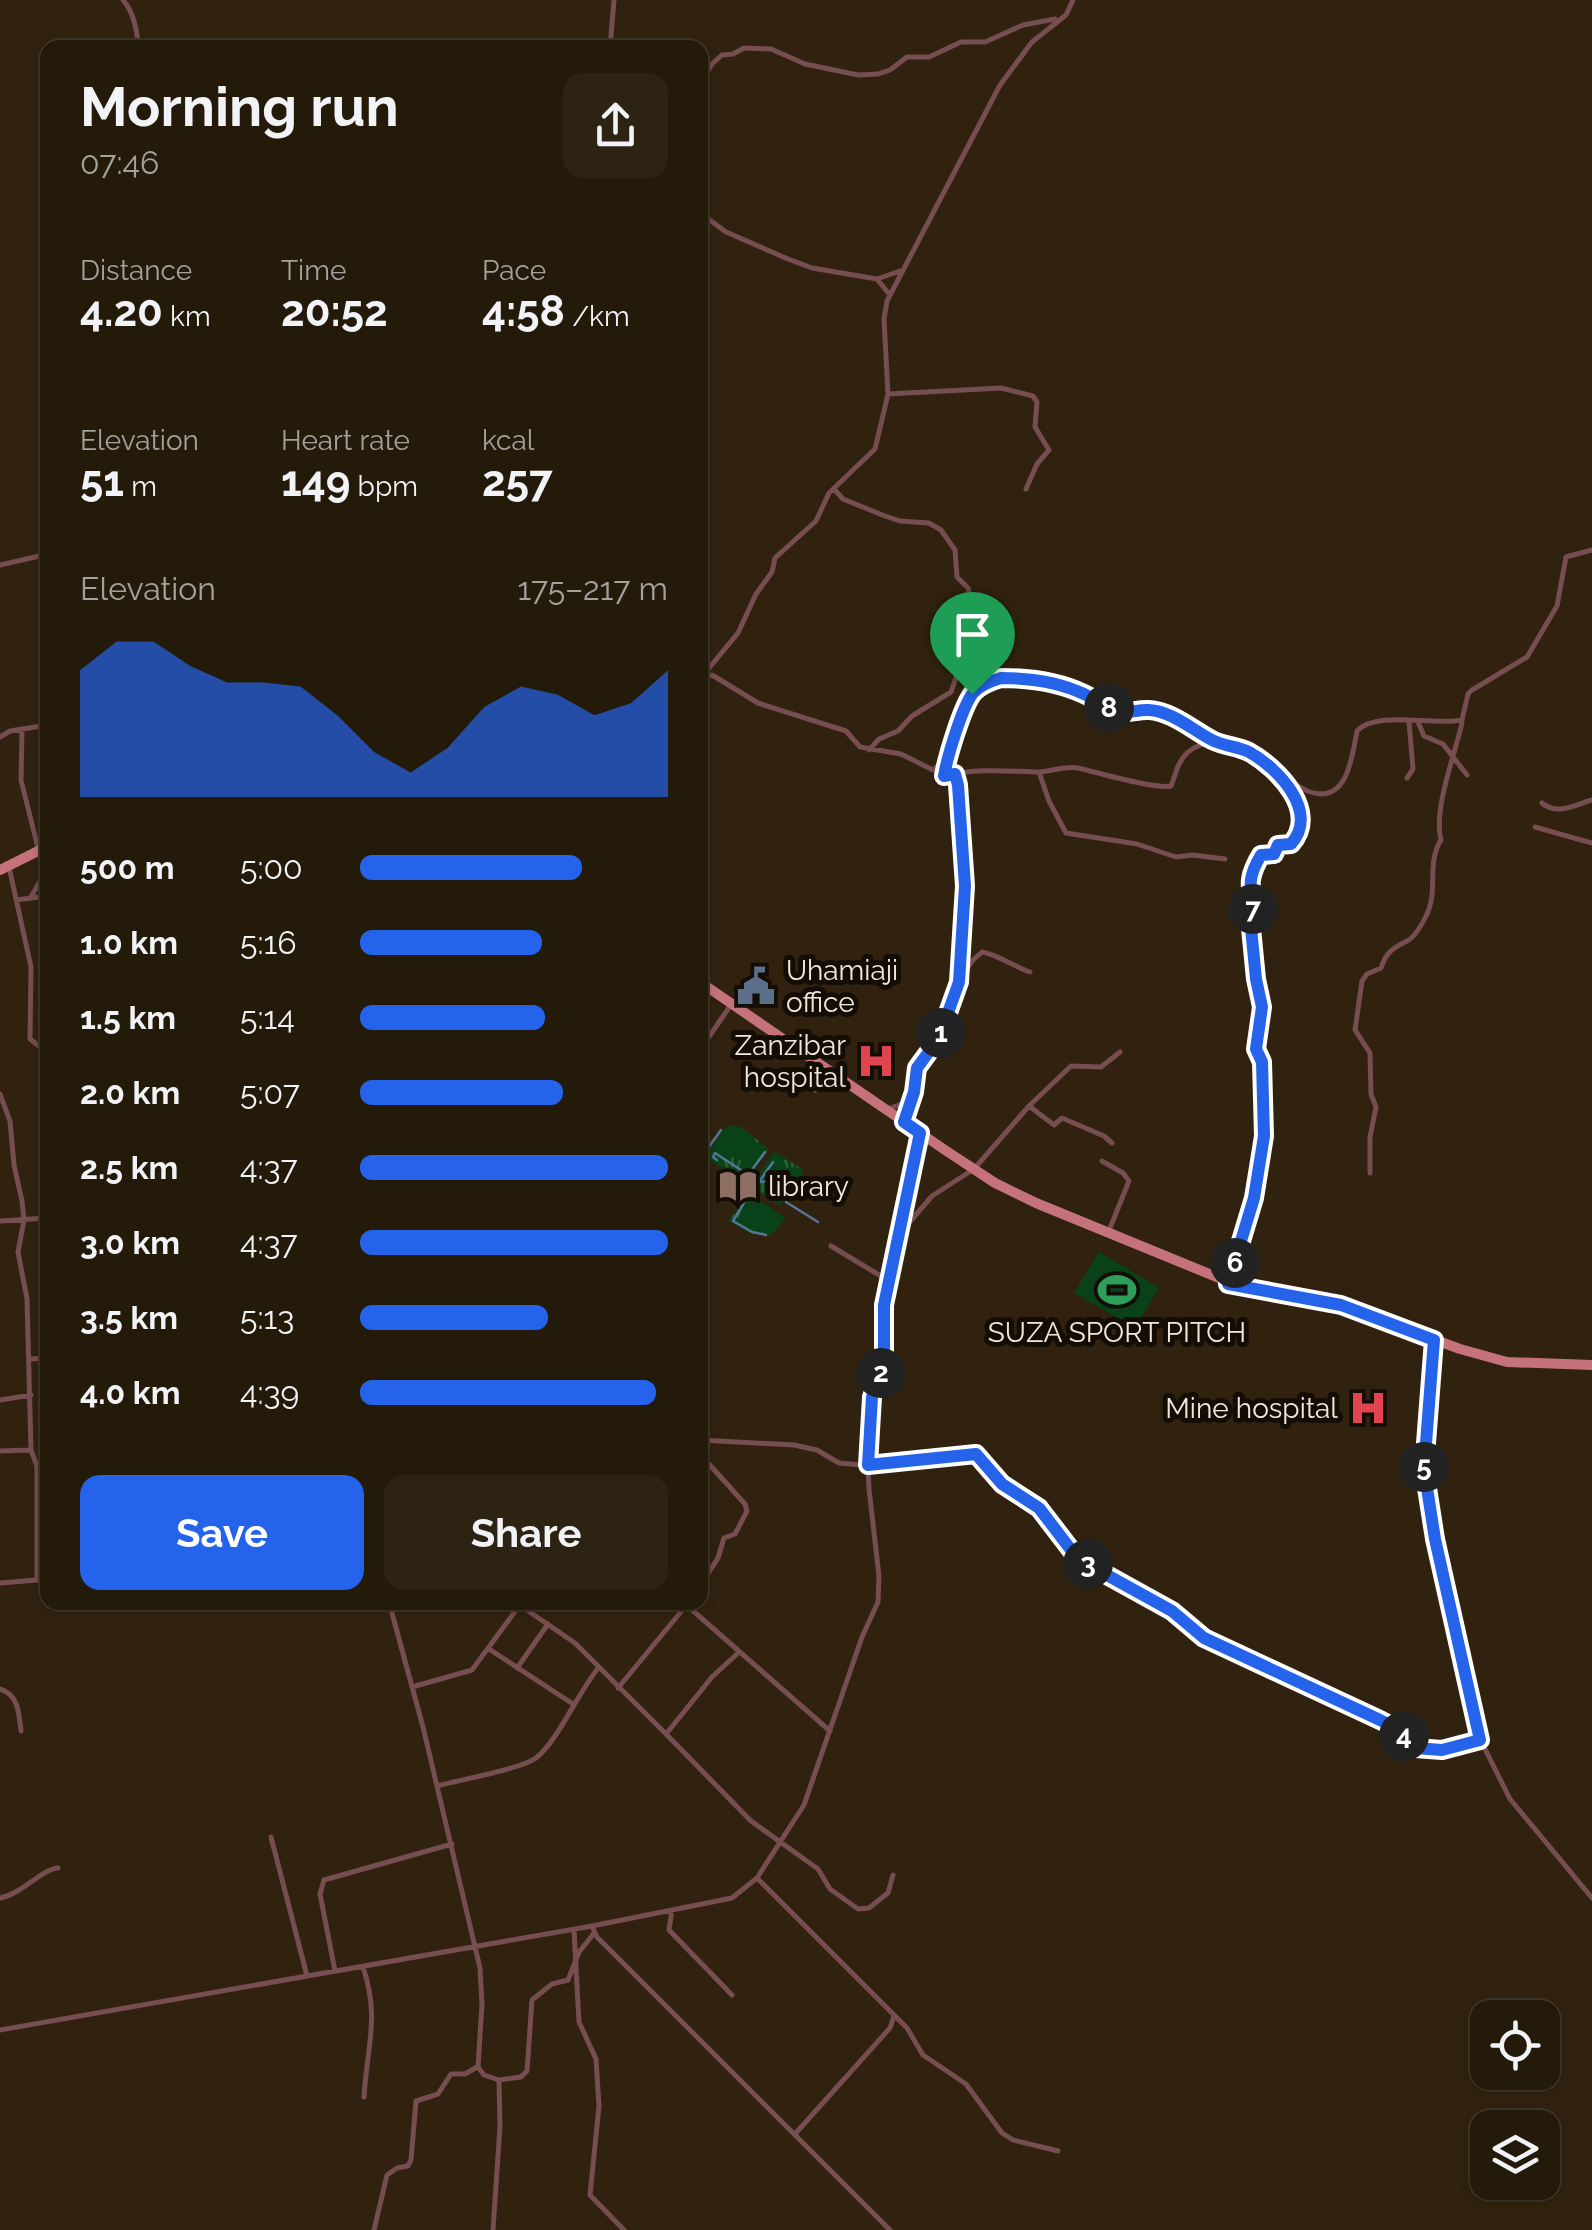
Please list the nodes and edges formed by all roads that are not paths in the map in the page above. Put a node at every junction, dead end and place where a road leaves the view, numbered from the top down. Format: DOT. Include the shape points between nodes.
graph roads {
  1 [pos="123,0"];
  2 [pos="614,0"];
  3 [pos="1073,0"];
  4 [pos="1058,18"];
  5 [pos="136,40"];
  6 [pos="609,40"];
  7 [pos="708,71"];
  8 [pos="708,218"];
  9 [pos="900,271"];
  10 [pos="877,279"];
  11 [pos="890,294"];
  12 [pos="888,394"];
  13 [pos="834,488"];
  14 [pos="1026,489"];
  15 [pos="1592,550"];
  16 [pos="40,556"];
  17 [pos="0,565"];
  18 [pos="708,669"];
  19 [pos="956,675"];
  20 [pos="708,676"];
  21 [pos="972,694"];
  22 [pos="1409,722"];
  23 [pos="1418,722"];
  24 [pos="1462,723"];
  25 [pos="40,726"];
  26 [pos="22,729"];
  27 [pos="0,738"];
  28 [pos="1213,741"];
  29 [pos="869,750"];
  30 [pos="1452,754"];
  31 [pos="946,758"];
  32 [pos="1272,770"];
  33 [pos="1040,772"];
  34 [pos="1467,774"];
  35 [pos="944,776"];
  36 [pos="1407,778"];
  37 [pos="1592,800"];
  38 [pos="1542,803"];
  39 [pos="1535,827"];
  40 [pos="40,839"];
  41 [pos="1592,844"];
  42 [pos="40,850"];
  43 [pos="1225,859"];
  44 [pos="5,868"];
  45 [pos="40,880"];
  46 [pos="31,897"];
  47 [pos="40,898"];
  48 [pos="16,900"];
  49 [pos="1030,972"];
  50 [pos="959,982"];
  51 [pos="708,987"];
  52 [pos="732,1003"];
  53 [pos="708,1038"];
  54 [pos="40,1047"];
  55 [pos="1120,1052"];
  56 [pos="829,1070"];
  57 [pos="814,1090"];
  58 [pos="0,1094"];
  59 [pos="910,1100"];
  60 [pos="1029,1106"];
  61 [pos="886,1110"];
  62 [pos="904,1122"];
  63 [pos="920,1133"];
  64 [pos="1112,1143"];
  65 [pos="1102,1161"];
  66 [pos="974,1169"];
  67 [pos="1370,1173"];
  68 [pos="40,1219"];
  69 [pos="24,1220"];
  70 [pos="0,1221"];
  71 [pos="900,1232"];
  72 [pos="1108,1232"];
  73 [pos="831,1246"];
  74 [pos="889,1281"];
  75 [pos="1228,1284"];
  76 [pos="1434,1340"];
  77 [pos="40,1359"];
  78 [pos="30,1360"];
  79 [pos="1592,1365"];
  80 [pos="31,1395"];
  81 [pos="0,1400"];
  82 [pos="708,1440"];
  83 [pos="31,1450"];
  84 [pos="0,1451"];
  85 [pos="708,1463"];
  86 [pos="868,1465"];
  87 [pos="708,1574"];
  88 [pos="36,1580"];
  89 [pos="40,1580"];
  90 [pos="0,1583"];
  91 [pos="390,1610"];
  92 [pos="514,1610"];
  93 [pos="527,1610"];
  94 [pos="681,1610"];
  95 [pos="692,1610"];
  96 [pos="548,1624"];
  97 [pos="489,1648"];
  98 [pos="738,1653"];
  99 [pos="599,1667"];
  100 [pos="517,1668"];
  101 [pos="412,1686"];
  102 [pos="618,1688"];
  103 [pos="0,1689"];
  104 [pos="573,1704"];
  105 [pos="830,1730"];
  106 [pos="21,1731"];
  107 [pos="666,1734"];
  108 [pos="1480,1740"];
  109 [pos="437,1786"];
  110 [pos="271,1837"];
  111 [pos="782,1842"];
  112 [pos="452,1844"];
  113 [pos="58,1868"];
  114 [pos="893,1876"];
  115 [pos="757,1878"];
  116 [pos="0,1898"];
  117 [pos="1592,1898"];
  118 [pos="672,1910"];
  119 [pos="593,1929"];
  120 [pos="574,1930"];
  121 [pos="475,1948"];
  122 [pos="576,1962"];
  123 [pos="363,1966"];
  124 [pos="335,1972"];
  125 [pos="308,1976"];
  126 [pos="732,1995"];
  127 [pos="894,2016"];
  128 [pos="0,2030"];
  129 [pos="478,2066"];
  130 [pos="499,2080"];
  131 [pos="364,2097"];
  132 [pos="796,2134"];
  133 [pos="1058,2150"];
  134 [pos="374,2230"];
  135 [pos="493,2230"];
  136 [pos="624,2230"];
  137 [pos="890,2230"];
  1 -- 5 [label="street"];
  2 -- 6 [label="street"];
  3 -- 4 [label="street"];
  4 -- 7 [label="street" via="985,42 961,42 929,57 908,57 878,74 840,73 771,49 744,48 722,55"];
  4 -- 9 [label="street" via="1013,63"];
  8 -- 10 [label="street" via="812,268"];
  9 -- 10 [label="street"];
  9 -- 11 [label="street"];
  10 -- 11 [label="street"];
  11 -- 12 [label="street" via="884,319"];
  12 -- 13 [label="street" via="875,449"];
  12 -- 14 [label="street" via="1001,388 1034,396 1035,427 1049,450"];
  13 -- 18 [label="street" via="816,521 775,558 738,633"];
  13 -- 19 [label="street" via="843,499 900,521 929,523 948,538 973,608"];
  15 -- 23 [label="street" via="1566,557 1557,606 1527,656 1468,694 1459,722"];
  16 -- 17 [label="street"];
  19 -- 21 [label="street"];
  19 -- 29 [label="street" via="951,692"];
  20 -- 29 [label="street" via="758,703 846,731"];
  21 -- 28 [label="street" via="1001,678 1040,680 1120,713 1152,710"];
  21 -- 31 [label="street"];
  22 -- 23 [label="street"];
  22 -- 32 [label="street" via="1362,725 1343,784 1332,792 1310,792"];
  22 -- 36 [label="street" via="1413,769"];
  23 -- 30 [label="street" via="1424,736"];
  24 -- 30 [label="street"];
  25 -- 26 [label="street"];
  26 -- 27 [label="street"];
  26 -- 40 [label="street" via="21,780"];
  28 -- 32 [label="street" via="1247,751"];
  28 -- 33 [label="street" via="1189,751 1163,788 1073,766"];
  29 -- 31 [label="street" via="901,754 933,770"];
  30 -- 34 [label="street"];
  30 -- 67 [label="street" via="1426,916 1361,985 1355,1030 1370,1053 1376,1108"];
  31 -- 35 [label="street"];
  32 -- 75 [label="street" via="1299,803 1300,832 1291,844 1261,855 1250,872 1264,1136"];
  33 -- 35 [label="street" via="976,768"];
  33 -- 43 [label="street" via="1066,833 1176,857"];
  35 -- 50 [label="street" via="955,774 958,785 965,886"];
  37 -- 38 [label="street" via="1566,809"];
  39 -- 41 [label="street"];
  42 -- 44 [label="main road"];
  44 -- 48 [label="street"];
  45 -- 46 [label="street"];
  46 -- 47 [label="street"];
  46 -- 48 [label="street"];
  48 -- 54 [label="street" via="31,966 30,1039"];
  49 -- 50 [label="street" via="982,952"];
  50 -- 59 [label="street" via="939,1038 917,1068"];
  51 -- 52 [label="main road"];
  52 -- 53 [label="street"];
  52 -- 56 [label="main road"];
  55 -- 60 [label="street" via="1101,1066 1071,1066"];
  56 -- 57 [label="street"];
  56 -- 61 [label="main road"];
  58 -- 69 [label="street"];
  59 -- 61 [label="street"];
  59 -- 62 [label="street"];
  60 -- 64 [label="street" via="1054,1125 1062,1118"];
  60 -- 66 [label="street"];
  61 -- 62 [label="main road"];
  62 -- 63 [label="main road"];
  63 -- 66 [label="main road"];
  63 -- 71 [label="street"];
  65 -- 72 [label="street" via="1129,1182"];
  66 -- 71 [label="street" via="932,1196"];
  66 -- 72 [label="main road"];
  68 -- 69 [label="street"];
  69 -- 70 [label="street"];
  69 -- 78 [label="street" via="18,1252"];
  71 -- 74 [label="street"];
  72 -- 75 [label="main road"];
  73 -- 74 [label="street"];
  74 -- 86 [label="street"];
  75 -- 76 [label="main road" via="1341,1305"];
  76 -- 79 [label="main road" via="1507,1362"];
  76 -- 108 [label="street" via="1424,1469"];
  77 -- 78 [label="street"];
  78 -- 80 [label="street"];
  80 -- 81 [label="street"];
  80 -- 83 [label="street"];
  82 -- 86 [label="street" via="794,1445 839,1463"];
  83 -- 84 [label="street"];
  83 -- 88 [label="street" via="37,1466"];
  85 -- 87 [label="street" via="748,1511 735,1534 724,1538"];
  86 -- 105 [label="street" via="878,1602"];
  86 -- 108 [label="street" via="976,1454 1002,1484 1039,1508 1078,1559 1172,1611 1204,1638 1380,1720 1415,1748 1442,1750"];
  88 -- 89 [label="street"];
  88 -- 90 [label="street"];
  91 -- 101 [label="street"];
  92 -- 97 [label="street"];
  93 -- 96 [label="street"];
  94 -- 102 [label="street"];
  95 -- 98 [label="street"];
  96 -- 99 [label="street"];
  96 -- 100 [label="street"];
  97 -- 100 [label="street"];
  97 -- 101 [label="street" via="472,1670"];
  98 -- 105 [label="street"];
  98 -- 107 [label="street"];
  99 -- 102 [label="street"];
  99 -- 104 [label="street"];
  100 -- 104 [label="street"];
  101 -- 109 [label="street"];
  102 -- 107 [label="street"];
  103 -- 106 [label="street" via="16,1702"];
  104 -- 109 [label="street" via="532,1761"];
  105 -- 111 [label="street" via="804,1805"];
  107 -- 111 [label="street" via="751,1821"];
  108 -- 117 [label="street" via="1510,1799"];
  109 -- 112 [label="street"];
  110 -- 125 [label="street"];
  111 -- 114 [label="street" via="858,1908 870,1908 888,1893"];
  111 -- 115 [label="street"];
  112 -- 121 [label="street"];
  112 -- 124 [label="street" via="324,1880 320,1894"];
  113 -- 116 [label="street"];
  115 -- 118 [label="street" via="732,1898"];
  115 -- 127 [label="street"];
  118 -- 119 [label="street"];
  118 -- 126 [label="street" via="669,1930"];
  119 -- 120 [label="street"];
  119 -- 122 [label="street"];
  119 -- 132 [label="street"];
  120 -- 121 [label="street"];
  120 -- 122 [label="street"];
  121 -- 123 [label="street"];
  121 -- 129 [label="street" via="482,1985"];
  122 -- 130 [label="street" via="568,1980 532,2000 526,2071"];
  122 -- 136 [label="street" via="578,2022 596,2059 590,2196"];
  123 -- 124 [label="street"];
  123 -- 131 [label="street" via="374,2033"];
  124 -- 125 [label="street"];
  125 -- 128 [label="street"];
  127 -- 132 [label="street"];
  127 -- 133 [label="street" via="923,2054 966,2084 1002,2133"];
  129 -- 130 [label="street"];
  129 -- 134 [label="street" via="451,2074 438,2094 416,2101 411,2160 387,2175"];
  130 -- 135 [label="street"];
  132 -- 137 [label="street"];
}
